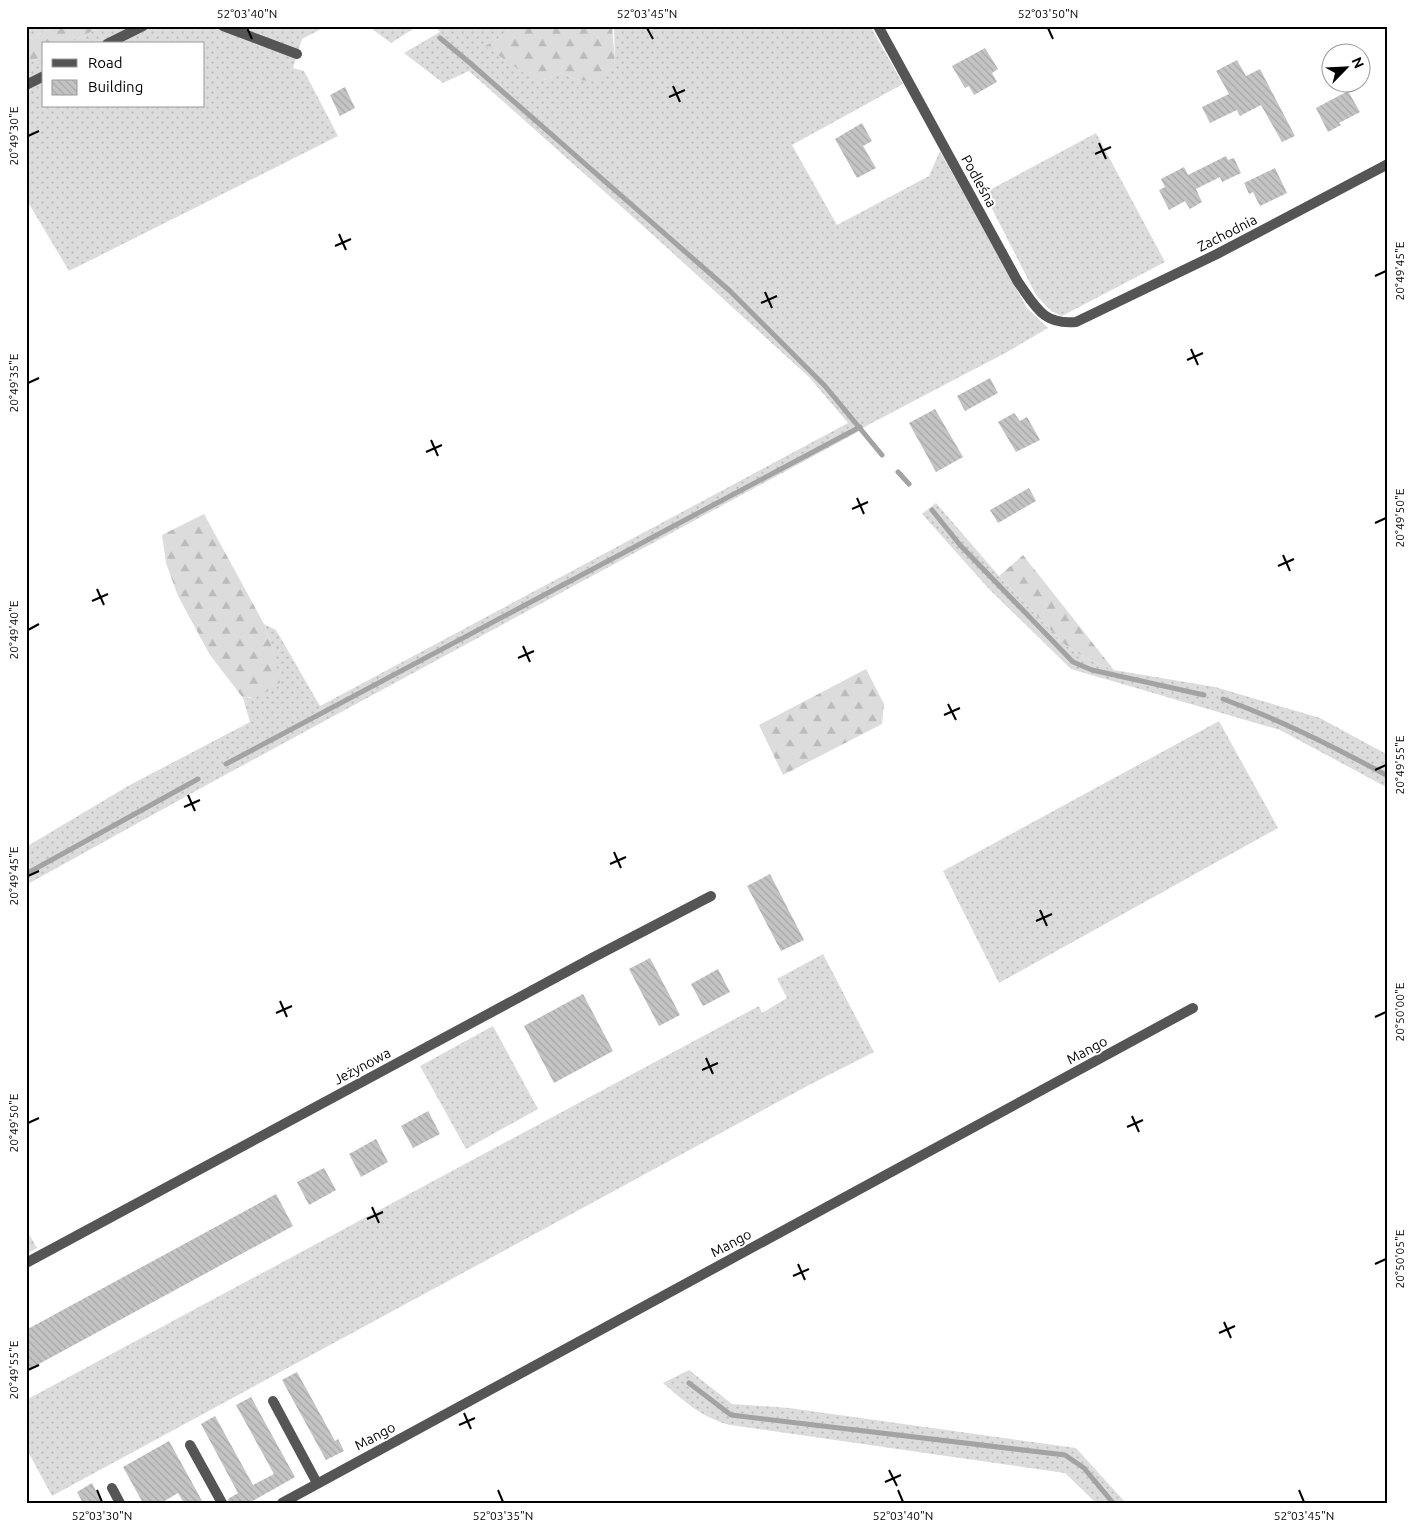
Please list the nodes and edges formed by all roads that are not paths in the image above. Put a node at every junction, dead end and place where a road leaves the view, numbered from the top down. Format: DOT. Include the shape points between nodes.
graph roads {
  1 [pos="143,26"];
  2 [pos="223,26"];
  3 [pos="878,26"];
  4 [pos="111,42"];
  5 [pos="298,54"];
  6 [pos="42,77"];
  7 [pos="26,85"];
  8 [pos="1388,164"];
  9 [pos="1076,322"];
  10 [pos="711,896"];
  11 [pos="1193,1008"];
  12 [pos="26,1263"];
  13 [pos="273,1401"];
  14 [pos="190,1445"];
  15 [pos="317,1483"];
  16 [pos="112,1488"];
  17 [pos="120,1503"];
  18 [pos="222,1503"];
  19 [pos="282,1503"];
  1 -- 4 [label="street"];
  2 -- 5 [label="street"];
  3 -- 9 [label="street, Podleśna" via="1018,282 1040,311 1053,321"];
  6 -- 7 [label="street"];
  8 -- 9 [label="street, Zachodnia" via="1217,254"];
  10 -- 12 [label="street, Jeżynowa"];
  11 -- 15 [label="street, Mango"];
  13 -- 15 [label="street"];
  14 -- 18 [label="street"];
  15 -- 19 [label="street, Mango"];
  16 -- 17 [label="street"];
}
